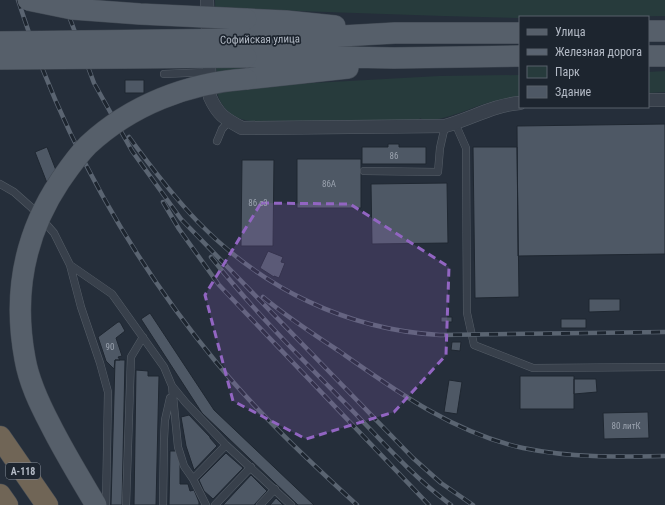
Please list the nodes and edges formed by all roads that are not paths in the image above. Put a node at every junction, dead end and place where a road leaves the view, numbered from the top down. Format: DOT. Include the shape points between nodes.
graph roads {
  1 [pos="28,0"];
  2 [pos="207,0"];
  3 [pos="649,31"];
  4 [pos="665,31"];
  5 [pos="395,33"];
  6 [pos="519,33"];
  7 [pos="0,42"];
  8 [pos="246,48"];
  9 [pos="519,56"];
  10 [pos="649,56"];
  11 [pos="665,56"];
  12 [pos="394,58"];
  13 [pos="0,59"];
  14 [pos="209,72"];
  15 [pos="164,74"];
  16 [pos="649,100"];
  17 [pos="665,100"];
  18 [pos="519,103"];
  19 [pos="229,121"];
  20 [pos="450,125"];
  21 [pos="217,141"];
  22 [pos="364,171"];
  23 [pos="0,184"];
  24 [pos="70,265"];
  25 [pos="143,337"];
  26 [pos="665,367"];
  27 [pos="172,386"];
  28 [pos="0,436"];
  29 [pos="226,445"];
  30 [pos="251,467"];
  31 [pos="193,479"];
  32 [pos="274,490"];
  33 [pos="0,495"];
  34 [pos="7,505"];
  35 [pos="47,505"];
  36 [pos="96,505"];
  37 [pos="106,505"];
  38 [pos="126,505"];
  39 [pos="163,505"];
  40 [pos="206,505"];
  41 [pos="215,505"];
  42 [pos="260,505"];
  43 [pos="291,505"];
  1 -- 5 [label="main road, bridge" via="72,9 286,20"];
  2 -- 14 [label="street"];
  3 -- 4 [label="main road"];
  5 -- 6 [label="main road, Софийская улица"];
  5 -- 8 [label="main road, Софийская улица" via="288,39"];
  7 -- 8 [label="main road, Софийская улица, bridge"];
  8 -- 12 [label="main road, Софийская улица" via="288,56"];
  8 -- 13 [label="main road, Софийская улица, bridge"];
  9 -- 12 [label="main road, Софийская улица"];
  10 -- 11 [label="main road"];
  12 -- 36 [label="main road, bridge" via="349,68 202,85 170,94 115,123 88,146 70,166 51,194 26,258 21,285 20,324 26,361 36,395 67,457"];
  14 -- 15 [label="lane"];
  14 -- 19 [label="street" via="210,97 216,110"];
  16 -- 17 [label="street"];
  18 -- 20 [label="street" via="488,109"];
  19 -- 20 [label="street" via="242,128"];
  19 -- 21 [label="lane"];
  20 -- 22 [label="lane" via="440,148 438,172"];
  20 -- 26 [label="lane" via="466,148 467,313 474,345 533,368"];
  23 -- 24 [label="lane" via="32,208 54,233"];
  24 -- 25 [label="lane" via="112,294"];
  24 -- 37 [label="lane" via="108,392"];
  25 -- 27 [label="lane" via="164,367"];
  25 -- 38 [label="lane" via="131,357"];
  27 -- 29 [label="lane"];
  27 -- 31 [label="lane" via="178,447 184,466"];
  27 -- 39 [label="lane" via="165,420"];
  28 -- 35 [label="highway, А-118"];
  29 -- 30 [label="lane"];
  29 -- 31 [label="lane"];
  30 -- 32 [label="lane"];
  30 -- 41 [label="lane"];
  31 -- 40 [label="lane"];
  32 -- 42 [label="lane"];
  32 -- 43 [label="lane"];
  33 -- 34 [label="highway"];
}
